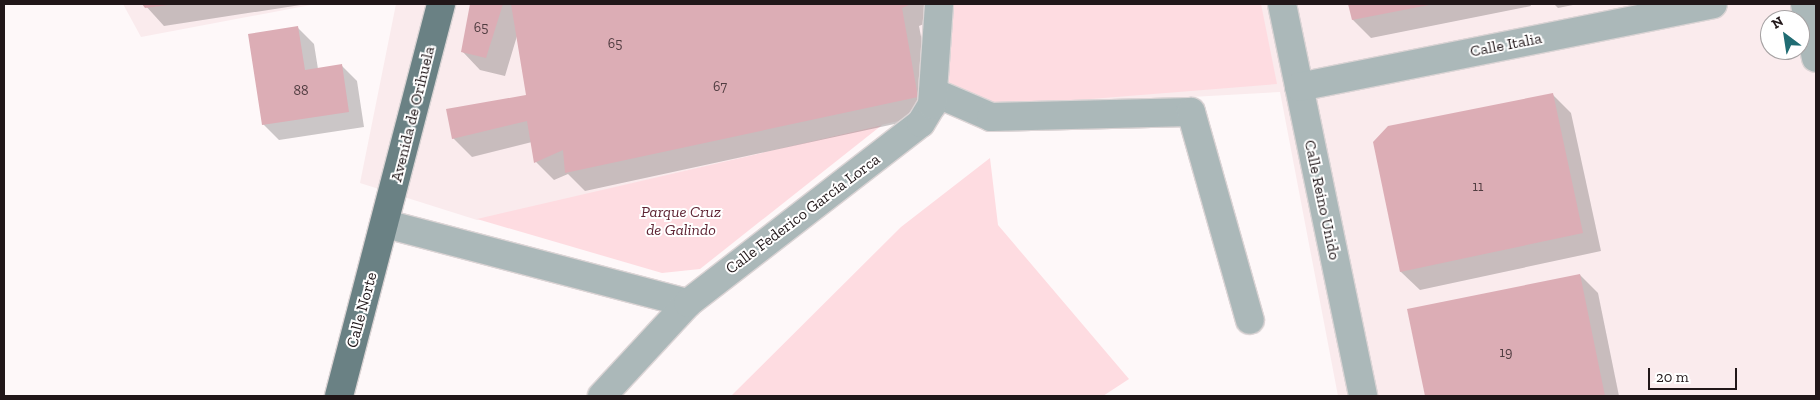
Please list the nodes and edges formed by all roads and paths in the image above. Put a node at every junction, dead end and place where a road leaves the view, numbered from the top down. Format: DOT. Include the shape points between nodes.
graph roads {
  1 [pos="440,4"];
  2 [pos="938,4"];
  3 [pos="1282,4"];
  4 [pos="1713,4"];
  5 [pos="1805,4"];
  6 [pos="1816,58"];
  7 [pos="1298,87"];
  8 [pos="934,92"];
  9 [pos="386,224"];
  10 [pos="688,303"];
  11 [pos="1250,320"];
  12 [pos="339,396"];
  13 [pos="602,396"];
  14 [pos="1363,396"];
  1 -- 9 [label="main road, Avenida de Orihuela"];
  2 -- 8 [label="street, Calle Federico García Lorca"];
  3 -- 7 [label="street, Calle Reino Unido"];
  4 -- 7 [label="street, Calle Italia"];
  5 -- 6 [label="street"];
  7 -- 14 [label="street, Calle Reino Unido"];
  8 -- 10 [label="street, Calle Federico García Lorca" via="932,105 921,123"];
  8 -- 11 [label="street" via="991,117 1192,112"];
  9 -- 10 [label="street"];
  9 -- 12 [label="main road, Calle Norte"];
  10 -- 13 [label="street, Calle Federico García Lorca"];
}
